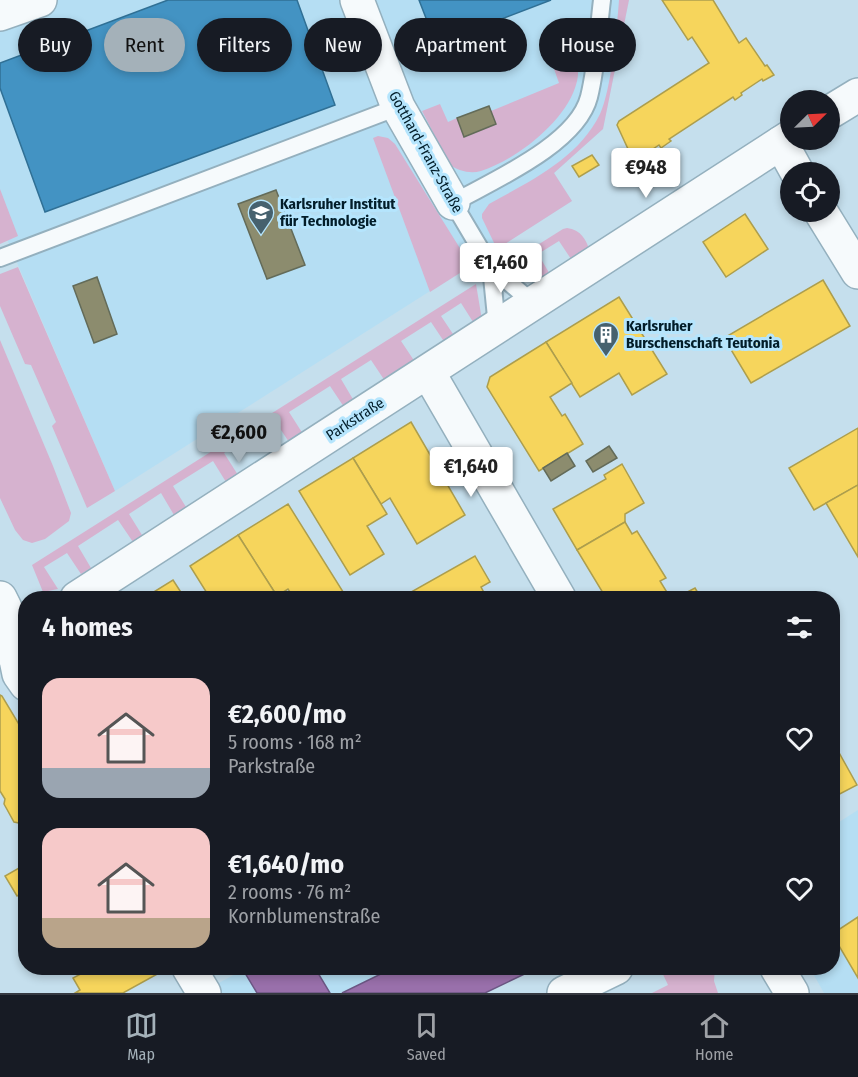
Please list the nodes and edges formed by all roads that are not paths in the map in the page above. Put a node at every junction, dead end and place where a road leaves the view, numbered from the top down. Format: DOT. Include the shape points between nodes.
graph roads {
  1 [pos="40,0"];
  2 [pos="357,0"];
  3 [pos="602,0"];
  4 [pos="0,14"];
  5 [pos="858,94"];
  6 [pos="840,106"];
  7 [pos="398,107"];
  8 [pos="780,144"];
  9 [pos="453,203"];
  10 [pos="826,222"];
  11 [pos="0,258"];
  12 [pos="491,267"];
  13 [pos="858,272"];
  14 [pos="533,303"];
  15 [pos="497,327"];
  16 [pos="428,372"];
  17 [pos="88,591"];
  18 [pos="555,591"];
  19 [pos="0,598"];
  20 [pos="13,640"];
  21 [pos="18,668"];
  22 [pos="193,975"];
  23 [pos="601,975"];
  24 [pos="781,975"];
  25 [pos="204,993"];
  26 [pos="564,993"];
  27 [pos="792,993"];
  1 -- 4 [label="street"];
  2 -- 7 [label="street, Gotthard-Franz-Straße"];
  3 -- 9 [label="lane" via="589,98 579,118 548,147"];
  5 -- 6 [label="street"];
  7 -- 9 [label="street, Gotthard-Franz-Straße"];
  7 -- 11 [label="lane"];
  8 -- 14 [label="street, Parkstraße"];
  9 -- 12 [label="lane, Gotthard-Franz-Straße"];
  10 -- 13 [label="street"];
  12 -- 14 [label="lane, Gotthard-Franz-Straße"];
  12 -- 15 [label="lane, Gotthard-Franz-Straße"];
  14 -- 15 [label="street, Parkstraße"];
  15 -- 16 [label="street, Parkstraße"];
  16 -- 17 [label="street, Parkstraße"];
  16 -- 18 [label="street"];
  19 -- 20 [label="street"];
  20 -- 21 [label="street"];
  22 -- 25 [label="street"];
  23 -- 26 [label="street"];
  24 -- 27 [label="street"];
}
